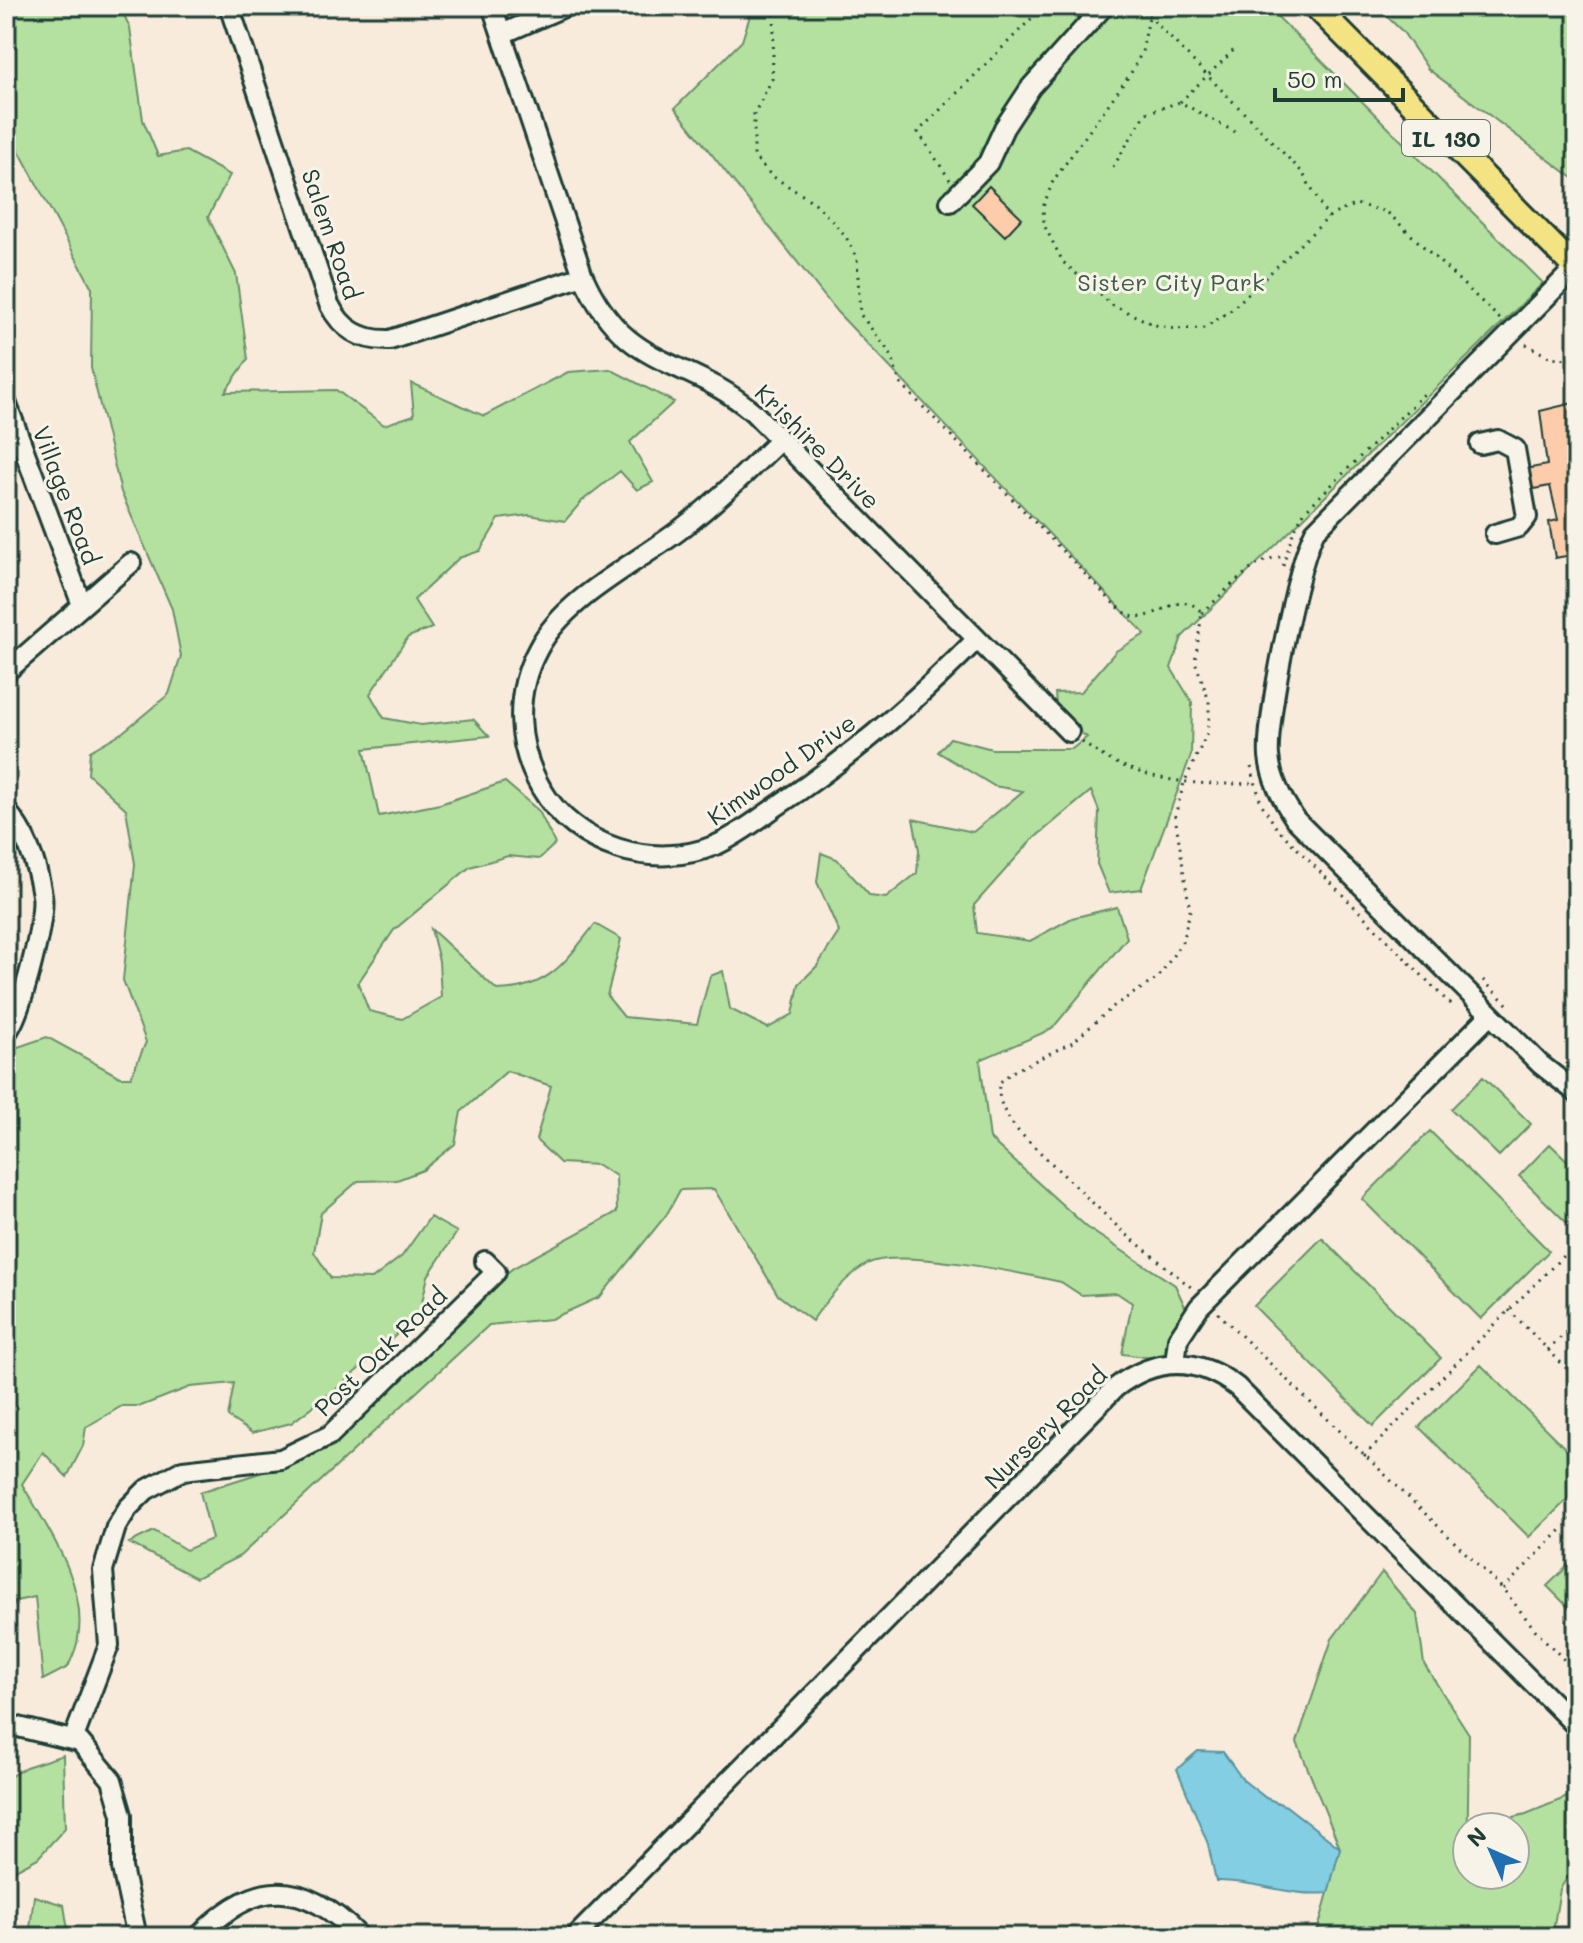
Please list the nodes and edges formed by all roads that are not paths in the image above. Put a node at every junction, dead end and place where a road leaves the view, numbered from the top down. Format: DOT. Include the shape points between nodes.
graph roads {
  1 [pos="229,6"];
  2 [pos="492,6"];
  3 [pos="566,6"];
  4 [pos="1104,6"];
  5 [pos="1315,6"];
  6 [pos="502,34"];
  7 [pos="954,197"];
  8 [pos="1576,269"];
  9 [pos="583,276"];
  10 [pos="6,402"];
  11 [pos="780,440"];
  12 [pos="1480,444"];
  13 [pos="1495,534"];
  14 [pos="131,563"];
  15 [pos="82,605"];
  16 [pos="977,639"];
  17 [pos="6,672"];
  18 [pos="1069,732"];
  19 [pos="6,810"];
  20 [pos="1490,1015"];
  21 [pos="6,1033"];
  22 [pos="1577,1093"];
  23 [pos="485,1261"];
  24 [pos="1175,1363"];
  25 [pos="6,1724"];
  26 [pos="1577,1727"];
  27 [pos="73,1740"];
  28 [pos="585,1933"];
  29 [pos="137,1937"];
  30 [pos="198,1937"];
  31 [pos="360,1937"];
  1 -- 9 [label="street, Salem Road" via="329,304 346,329 362,338 390,340"];
  2 -- 6 [label="street, Krishire Drive"];
  3 -- 6 [label="street"];
  4 -- 7 [label="street" via="1031,87 988,163"];
  5 -- 8 [label="main road, IL 130"];
  6 -- 9 [label="street, Krishire Drive"];
  8 -- 20 [label="street" via="1315,531 1301,565 1268,737 1274,779 1295,819"];
  9 -- 11 [label="street, Krishire Drive" via="622,336 644,353 733,396"];
  10 -- 15 [label="street, Village Road"];
  11 -- 16 [label="street, Krishire Drive"];
  11 -- 16 [label="street, Kimwood Drive" via="684,527 567,611 538,648 520,720 532,771 558,811 587,834 620,850 670,856 715,845 853,751"];
  12 -- 13 [label="street" via="1498,440 1515,449 1527,517 1519,527"];
  14 -- 15 [label="street"];
  15 -- 17 [label="street"];
  16 -- 18 [label="street, Krishire Drive"];
  19 -- 21 [label="street" via="25,832 43,899 23,999"];
  20 -- 22 [label="street"];
  20 -- 24 [label="street" via="1205,1300 1178,1339"];
  23 -- 27 [label="street, Post Oak Road" via="496,1272 330,1435 281,1459 183,1470 154,1484 128,1508 116,1527 103,1570 109,1645"];
  24 -- 26 [label="street" via="1206,1368 1237,1387"];
  24 -- 28 [label="street, Nursery Road" via="1151,1367 1115,1388"];
  25 -- 27 [label="street"];
  27 -- 29 [label="street" via="112,1780 122,1815 122,1868"];
  30 -- 31 [label="street" via="235,1904 271,1892 319,1902"];
}
